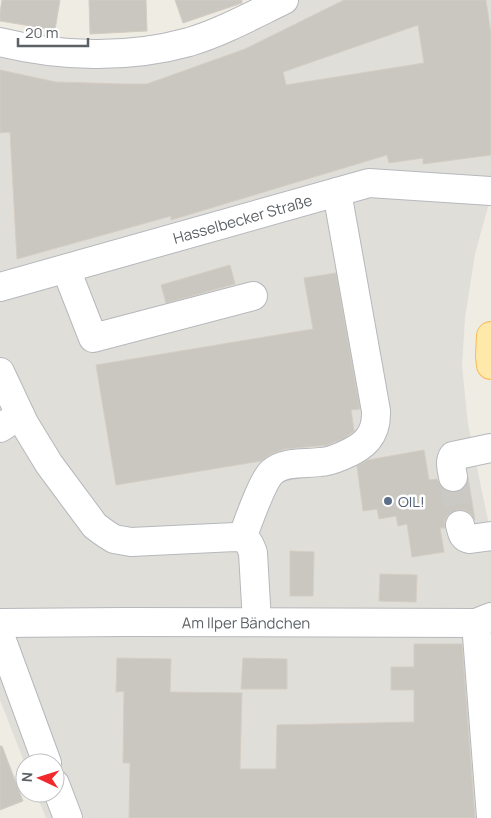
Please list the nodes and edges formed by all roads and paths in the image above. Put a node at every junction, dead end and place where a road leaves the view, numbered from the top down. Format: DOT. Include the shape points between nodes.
graph roads {
  1 [pos="284,0"];
  2 [pos="0,42"];
  3 [pos="491,191"];
  4 [pos="337,192"];
  5 [pos="66,269"];
  6 [pos="0,287"];
  7 [pos="253,296"];
  8 [pos="491,336"];
  9 [pos="491,365"];
  10 [pos="0,372"];
  11 [pos="10,421"];
  12 [pos="491,448"];
  13 [pos="453,477"];
  14 [pos="460,525"];
  15 [pos="491,536"];
  16 [pos="242,538"];
  17 [pos="483,620"];
  18 [pos="257,622"];
  19 [pos="0,624"];
  20 [pos="0,635"];
  21 [pos="43,753"];
  22 [pos="62,803"];
  23 [pos="491,817"];
  24 [pos="68,818"];
  1 -- 2 [label="street" via="191,41 155,50 69,54"];
  3 -- 4 [label="street, Hasselbecker Straße" via="370,183"];
  4 -- 5 [label="street, Hasselbecker Straße"];
  4 -- 16 [label="street" via="376,412 374,429 364,444 345,455 322,462 281,467 270,473"];
  5 -- 6 [label="street, Hasselbecker Straße"];
  5 -- 7 [label="street" via="93,338"];
  8 -- 9 [label="main road"];
  10 -- 11 [label="street"];
  11 -- 16 [label="street" via="49,464 95,526 114,539 131,542"];
  12 -- 13 [label="street" via="454,456 451,459"];
  14 -- 15 [label="street" via="467,539"];
  16 -- 18 [label="street" via="247,540 253,553"];
  17 -- 18 [label="street, Am Ilper Bändchen"];
  17 -- 23 [label="street"];
  18 -- 19 [label="street, Am Ilper Bändchen"];
  20 -- 21 [label="street"];
  22 -- 24 [label="street"];
}
